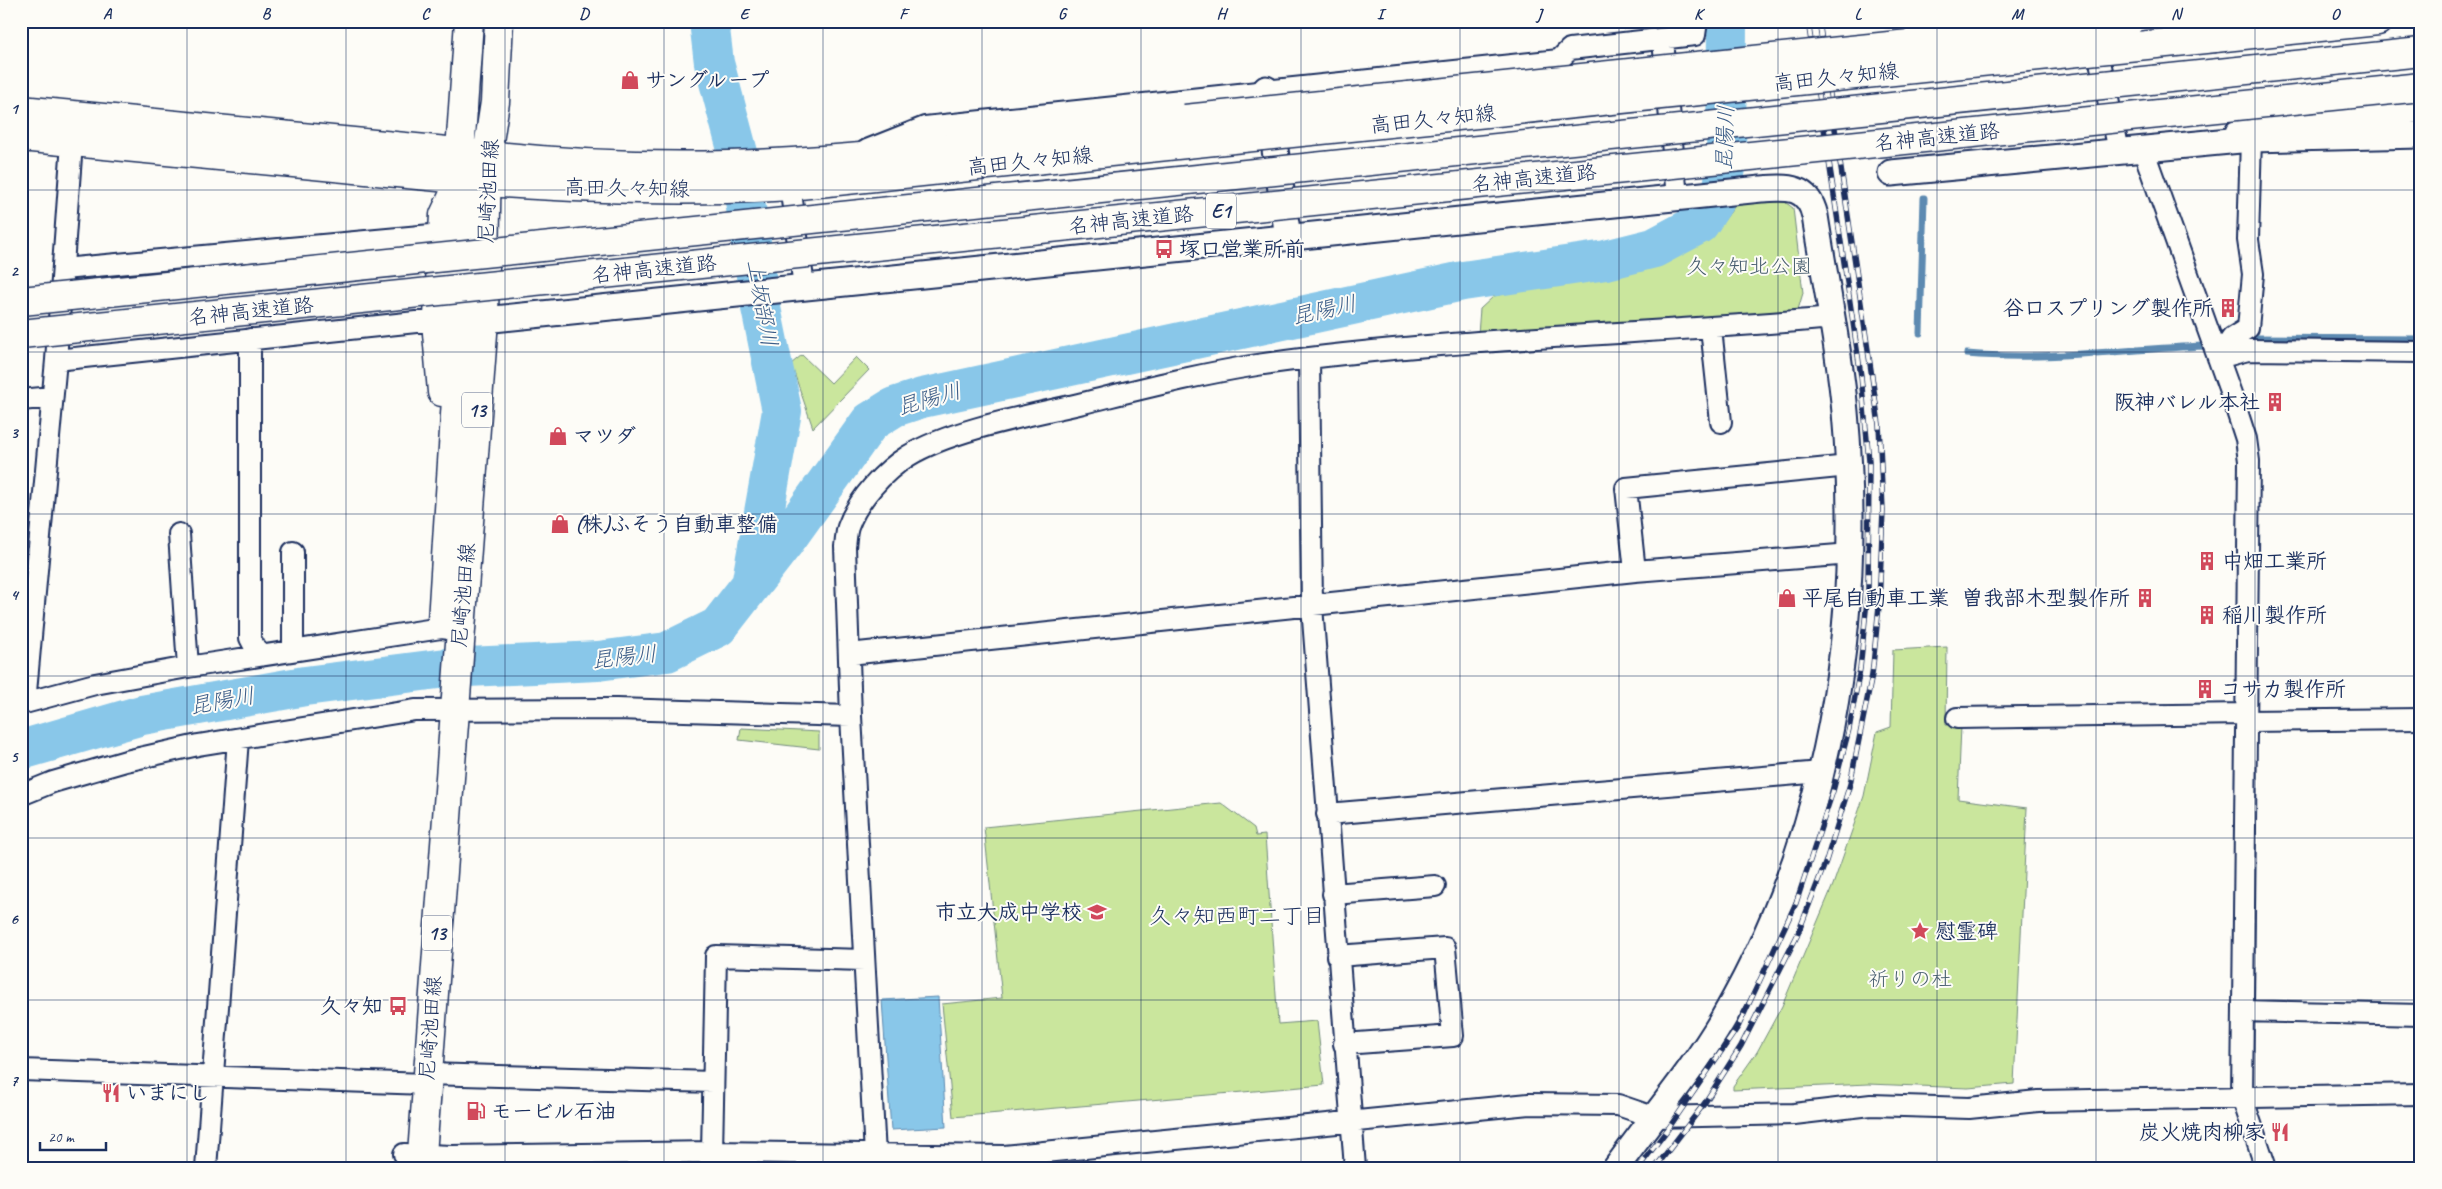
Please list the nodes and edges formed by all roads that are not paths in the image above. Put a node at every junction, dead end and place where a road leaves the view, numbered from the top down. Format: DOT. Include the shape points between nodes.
graph roads {
  1 [pos="469,21"];
  2 [pos="499,21"];
  3 [pos="1697,21"];
  4 [pos="2091,21"];
  5 [pos="2130,21"];
  6 [pos="2378,21"];
  7 [pos="1663,40"];
  8 [pos="2421,52"];
  9 [pos="2421,87"];
  10 [pos="1266,89"];
  11 [pos="21,110"];
  12 [pos="2421,112"];
  13 [pos="1185,132"];
  14 [pos="2421,134"];
  15 [pos="21,137"];
  16 [pos="2251,139"];
  17 [pos="72,143"];
  18 [pos="2182,146"];
  19 [pos="2131,150"];
  20 [pos="460,152"];
  21 [pos="487,155"];
  22 [pos="847,158"];
  23 [pos="1891,173"];
  24 [pos="744,177"];
  25 [pos="474,181"];
  26 [pos="790,186"];
  27 [pos="1686,198"];
  28 [pos="442,234"];
  29 [pos="1288,236"];
  30 [pos="63,269"];
  31 [pos="804,286"];
  32 [pos="22,301"];
  33 [pos="484,320"];
  34 [pos="438,322"];
  35 [pos="1832,322"];
  36 [pos="1711,328"];
  37 [pos="21,334"];
  38 [pos="250,339"];
  39 [pos="2421,352"];
  40 [pos="1309,358"];
  41 [pos="2218,358"];
  42 [pos="56,360"];
  43 [pos="52,396"];
  44 [pos="21,400"];
  45 [pos="1720,422"];
  46 [pos="1849,466"];
  47 [pos="450,491"];
  48 [pos="178,534"];
  49 [pos="293,552"];
  50 [pos="1851,554"];
  51 [pos="1635,571"];
  52 [pos="29,575"];
  53 [pos="1312,606"];
  54 [pos="450,633"];
  55 [pos="293,649"];
  56 [pos="849,654"];
  57 [pos="259,655"];
  58 [pos="188,667"];
  59 [pos="23,704"];
  60 [pos="445,705"];
  61 [pos="851,716"];
  62 [pos="1957,718"];
  63 [pos="2246,718"];
  64 [pos="2421,719"];
  65 [pos="238,739"];
  66 [pos="1822,772"];
  67 [pos="21,795"];
  68 [pos="1327,814"];
  69 [pos="1435,886"];
  70 [pos="1333,894"];
  71 [pos="1338,956"];
  72 [pos="864,960"];
  73 [pos="2243,1011"];
  74 [pos="2421,1015"];
  75 [pos="1344,1044"];
  76 [pos="21,1070"];
  77 [pos="213,1075"];
  78 [pos="420,1080"];
  79 [pos="714,1082"];
  80 [pos="2421,1094"];
  81 [pos="2242,1097"];
  82 [pos="1653,1117"];
  83 [pos="1352,1121"];
  84 [pos="875,1155"];
  85 [pos="721,1157"];
  86 [pos="413,1161"];
  87 [pos="994,1162"];
  88 [pos="206,1168"];
  89 [pos="1355,1168"];
  90 [pos="1616,1168"];
  91 [pos="2266,1168"];
  1 -- 20 [label="main road, 尼崎池田線 / 13"];
  2 -- 21 [label="main road, 尼崎池田線 / 13" via="495,102"];
  3 -- 7 [label="street" via="1695,35"];
  4 -- 19 [label="street"];
  5 -- 13 [label="main road, 高田久々知線, bridge"];
  6 -- 13 [label="main road, 高田久々知線, bridge"];
  7 -- 10 [label="street" via="1570,49 1559,60"];
  7 -- 27 [label="street"];
  8 -- 32 [label="main road, 名神高速道路 / E1, bridge"];
  9 -- 37 [label="main road, 名神高速道路 / E1, bridge"];
  10 -- 22 [label="street" via="924,127"];
  10 -- 29 [label="street"];
  11 -- 20 [label="main road, 尼崎池田線"];
  12 -- 18 [label="street" via="2248,128"];
  13 -- 22 [label="main road, 高田久々知線"];
  13 -- 26 [label="main road, 高田久々知線"];
  14 -- 16 [label="street"];
  15 -- 17 [label="main road, 尼崎池田線"];
  16 -- 18 [label="street"];
  16 -- 41 [label="street" via="2248,240 2253,274 2248,328 2232,338"];
  17 -- 25 [label="main road, 尼崎池田線"];
  17 -- 30 [label="street"];
  18 -- 19 [label="street"];
  19 -- 23 [label="street"];
  19 -- 41 [label="street"];
  20 -- 21 [label="main road, 高田久々知線"];
  20 -- 25 [label="main road, 尼崎池田線 / 13"];
  21 -- 24 [label="main road, 高田久々知線"];
  21 -- 25 [label="main road, 尼崎池田線 / 13"];
  22 -- 24 [label="main road, 高田久々知線"];
  24 -- 25 [label="main road, 高田久々知線"];
  24 -- 26 [label="main road, 高田久々知線"];
  25 -- 28 [label="main road, 尼崎池田線 / 13" via="444,215"];
  25 -- 33 [label="main road, 尼崎池田線 / 13"];
  25 -- 47 [label="main road, 尼崎池田線 / 13" via="467,225"];
  26 -- 31 [label="street"];
  27 -- 29 [label="street"];
  27 -- 35 [label="street" via="1789,188 1799,191 1813,206"];
  28 -- 30 [label="street"];
  28 -- 34 [label="main road, 尼崎池田線 / 13"];
  29 -- 31 [label="street"];
  30 -- 42 [label="street"];
  31 -- 33 [label="street"];
  33 -- 54 [label="main road, 尼崎池田線 / 13"];
  34 -- 38 [label="street"];
  34 -- 47 [label="main road, 尼崎池田線 / 13"];
  35 -- 36 [label="street" via="1821,319"];
  35 -- 46 [label="street"];
  36 -- 40 [label="street"];
  36 -- 45 [label="street"];
  38 -- 42 [label="street"];
  38 -- 57 [label="street" via="250,638"];
  39 -- 41 [label="street" via="2248,350"];
  40 -- 53 [label="street"];
  40 -- 56 [label="street" via="1245,368 1053,410 946,439 908,456 886,473 866,496 848,526 845,547"];
  41 -- 63 [label="street" via="2246,439 2249,461"];
  42 -- 43 [label="street"];
  43 -- 44 [label="street"];
  43 -- 52 [label="street"];
  46 -- 50 [label="street"];
  46 -- 51 [label="street" via="1626,488"];
  47 -- 54 [label="main road, 尼崎池田線 / 13"];
  48 -- 58 [label="street"];
  49 -- 55 [label="street"];
  50 -- 51 [label="street"];
  50 -- 66 [label="street" via="1840,679"];
  51 -- 53 [label="street"];
  52 -- 59 [label="street"];
  53 -- 56 [label="street"];
  53 -- 68 [label="street"];
  54 -- 55 [label="street"];
  54 -- 60 [label="main road, 尼崎池田線 / 13"];
  55 -- 57 [label="street"];
  56 -- 61 [label="street"];
  57 -- 58 [label="street"];
  58 -- 59 [label="street" via="95,684"];
  60 -- 61 [label="street"];
  60 -- 65 [label="street"];
  60 -- 78 [label="main road, 尼崎池田線 / 13"];
  61 -- 72 [label="street"];
  62 -- 63 [label="street"];
  63 -- 64 [label="street"];
  63 -- 73 [label="street"];
  65 -- 67 [label="street" via="126,761 53,782"];
  65 -- 77 [label="street"];
  66 -- 68 [label="street"];
  66 -- 82 [label="street" via="1795,862 1760,948 1721,1021"];
  68 -- 70 [label="street"];
  69 -- 70 [label="street"];
  70 -- 71 [label="street"];
  71 -- 75 [label="street"];
  71 -- 75 [label="street" via="1445,948 1453,1036"];
  72 -- 79 [label="street" via="716,956"];
  72 -- 84 [label="street"];
  73 -- 74 [label="street"];
  73 -- 81 [label="street"];
  75 -- 83 [label="street"];
  76 -- 77 [label="street"];
  77 -- 78 [label="street"];
  77 -- 88 [label="street"];
  78 -- 79 [label="street"];
  78 -- 86 [label="main road, 尼崎池田線 / 13"];
  79 -- 85 [label="street"];
  80 -- 81 [label="street"];
  81 -- 82 [label="street" via="2038,1101 1969,1108 1871,1105 1794,1114"];
  81 -- 91 [label="street"];
  82 -- 83 [label="street" via="1618,1105 1529,1104"];
  82 -- 90 [label="street"];
  83 -- 87 [label="street"];
  83 -- 89 [label="street"];
  84 -- 85 [label="street"];
  84 -- 87 [label="street"];
  85 -- 86 [label="street"];
}
